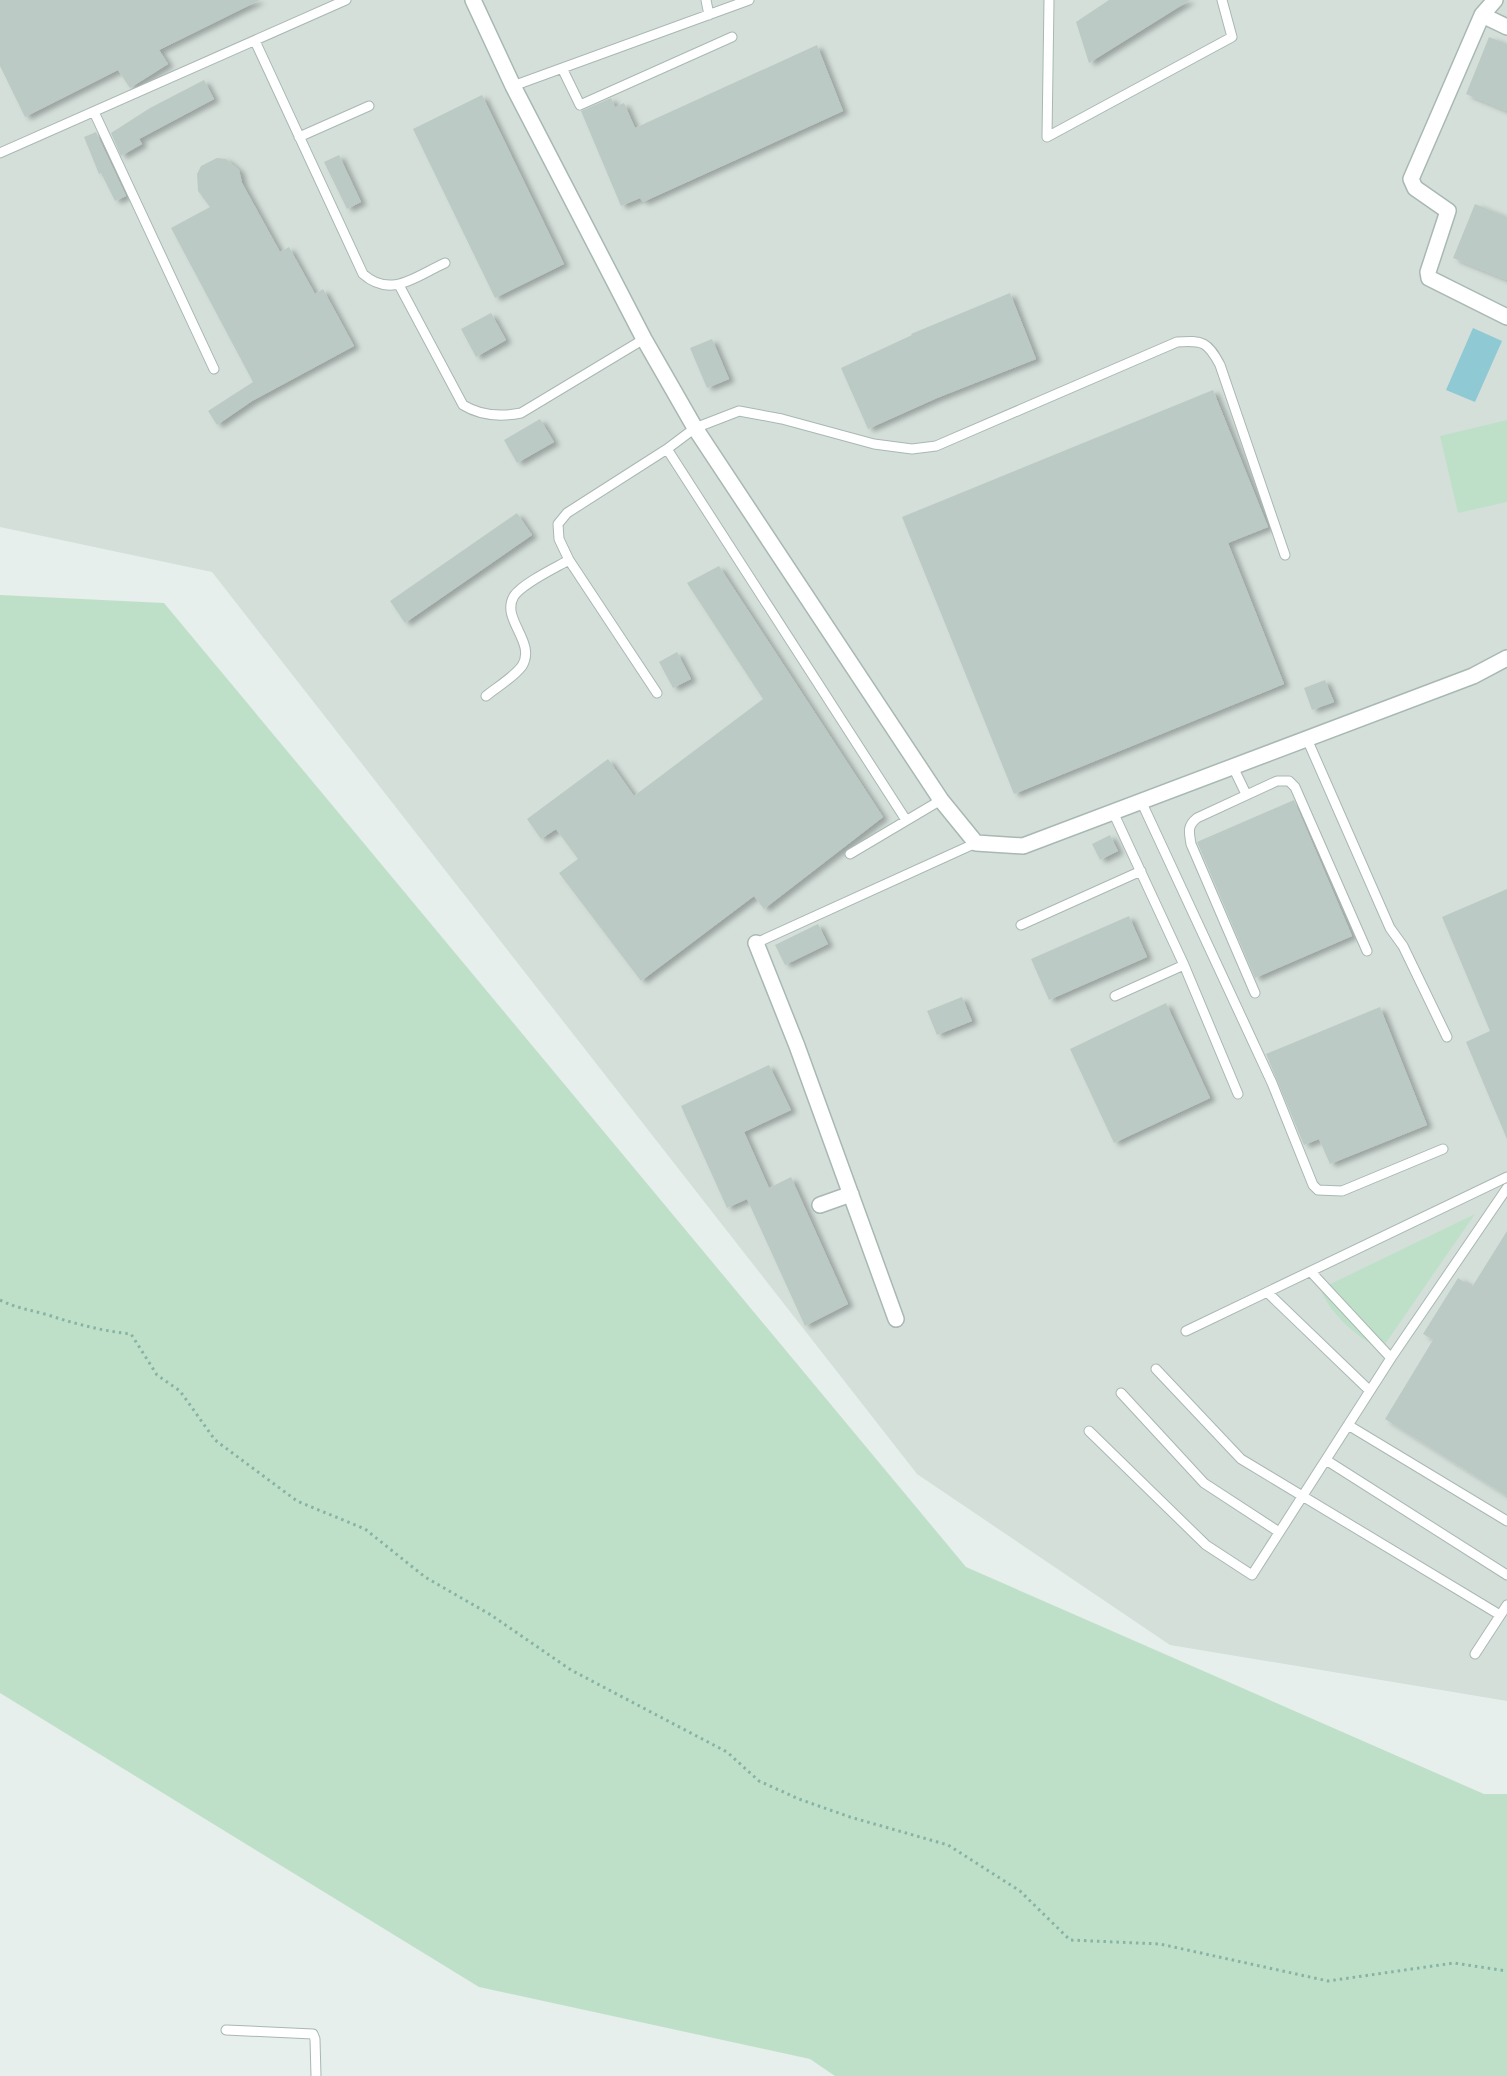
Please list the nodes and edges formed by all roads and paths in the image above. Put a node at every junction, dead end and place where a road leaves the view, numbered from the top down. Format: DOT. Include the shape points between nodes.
graph roads {
  1 [pos="346,0"];
  2 [pos="473,0"];
  3 [pos="706,0"];
  4 [pos="749,0"];
  5 [pos="1050,0"];
  6 [pos="1222,0"];
  7 [pos="1495,0"];
  8 [pos="709,15"];
  9 [pos="1482,15"];
  10 [pos="1507,27"];
  11 [pos="732,37"];
  12 [pos="255,41"];
  13 [pos="562,68"];
  14 [pos="513,86"];
  15 [pos="369,106"];
  16 [pos="94,112"];
  17 [pos="299,137"];
  18 [pos="0,154"];
  19 [pos="444,263"];
  20 [pos="399,285"];
  21 [pos="1507,317"];
  22 [pos="644,339"];
  23 [pos="214,369"];
  24 [pos="695,428"];
  25 [pos="667,448"];
  26 [pos="1285,555"];
  27 [pos="569,560"];
  28 [pos="1507,658"];
  29 [pos="657,693"];
  30 [pos="486,696"];
  31 [pos="1307,739"];
  32 [pos="1233,767"];
  33 [pos="1246,794"];
  34 [pos="941,800"];
  35 [pos="1141,802"];
  36 [pos="1113,812"];
  37 [pos="906,820"];
  38 [pos="976,843"];
  39 [pos="850,854"];
  40 [pos="1141,871"];
  41 [pos="1020,925"];
  42 [pos="756,944"];
  43 [pos="1367,951"];
  44 [pos="1184,965"];
  45 [pos="1255,993"];
  46 [pos="1115,996"];
  47 [pos="1447,1037"];
  48 [pos="1238,1094"];
  49 [pos="1443,1149"];
  50 [pos="1507,1177"];
  51 [pos="1507,1188"];
  52 [pos="851,1194"];
  53 [pos="820,1205"];
  54 [pos="1311,1272"];
  55 [pos="1267,1292"];
  56 [pos="0,1300"];
  57 [pos="896,1319"];
  58 [pos="1186,1331"];
  59 [pos="1391,1358"];
  60 [pos="1156,1369"];
  61 [pos="1370,1391"];
  62 [pos="1120,1393"];
  63 [pos="1348,1425"];
  64 [pos="1088,1431"];
  65 [pos="1326,1460"];
  66 [pos="1303,1495"];
  67 [pos="1507,1521"];
  68 [pos="1279,1532"];
  69 [pos="1507,1575"];
  70 [pos="1507,1605"];
  71 [pos="1500,1615"];
  72 [pos="1475,1654"];
  73 [pos="1507,1971"];
  74 [pos="226,2030"];
  75 [pos="316,2076"];
  1 -- 12 [label="lane"];
  2 -- 14 [label="street"];
  3 -- 8 [label="lane"];
  4 -- 8 [label="lane"];
  5 -- 6 [label="lane" via="1047,137 1232,37"];
  7 -- 9 [label="street"];
  8 -- 13 [label="lane"];
  9 -- 10 [label="street"];
  9 -- 21 [label="street" via="1411,179 1415,188 1448,211 1428,272 1429,278"];
  11 -- 13 [label="lane" via="580,106"];
  12 -- 16 [label="lane"];
  12 -- 17 [label="lane"];
  13 -- 14 [label="lane"];
  14 -- 22 [label="street"];
  15 -- 17 [label="lane"];
  16 -- 18 [label="lane"];
  16 -- 23 [label="lane"];
  17 -- 20 [label="lane" via="363,274 383,286"];
  19 -- 20 [label="lane"];
  20 -- 22 [label="lane" via="463,405 482,414 508,416 521,413"];
  22 -- 24 [label="street"];
  24 -- 25 [label="lane"];
  24 -- 26 [label="lane" via="740,411 874,444 912,449 936,446 1177,342 1196,340 1210,347 1220,365"];
  24 -- 34 [label="street"];
  25 -- 27 [label="lane" via="560,518 559,539"];
  25 -- 37 [label="lane"];
  27 -- 29 [label="lane"];
  27 -- 30 [label="lane" via="515,595 511,604 512,614 522,637 525,658 521,666"];
  28 -- 31 [label="street" via="1473,676"];
  31 -- 32 [label="street"];
  31 -- 47 [label="lane" via="1390,928 1403,946"];
  32 -- 33 [label="lane"];
  32 -- 35 [label="street"];
  33 -- 43 [label="lane" via="1284,780 1295,787"];
  33 -- 45 [label="lane" via="1197,818 1188,830 1191,844"];
  34 -- 37 [label="lane"];
  34 -- 38 [label="street"];
  35 -- 36 [label="street"];
  35 -- 49 [label="lane" via="1272,1083 1313,1185 1318,1190 1342,1191"];
  36 -- 38 [label="street" via="1023,846"];
  36 -- 40 [label="lane"];
  37 -- 39 [label="lane"];
  38 -- 42 [label="lane"];
  40 -- 41 [label="lane"];
  40 -- 44 [label="lane"];
  42 -- 52 [label="street"];
  44 -- 46 [label="lane"];
  44 -- 48 [label="lane"];
  50 -- 54 [label="lane"];
  51 -- 59 [label="lane"];
  52 -- 53 [label="street"];
  52 -- 57 [label="street"];
  54 -- 55 [label="lane"];
  54 -- 59 [label="lane"];
  55 -- 58 [label="lane"];
  55 -- 61 [label="lane"];
  56 -- 73 [label="path" via="13,1307 101,1331 131,1334 157,1375 180,1391 215,1440 297,1501 365,1529 425,1577 491,1615 571,1670 727,1752 759,1781 850,1817 948,1846 1020,1891 1070,1940 1160,1944 1328,1981 1454,1963"];
  59 -- 61 [label="lane"];
  60 -- 66 [label="lane" via="1241,1459"];
  61 -- 63 [label="lane"];
  62 -- 68 [label="lane" via="1204,1483"];
  63 -- 65 [label="lane"];
  63 -- 67 [label="lane"];
  64 -- 68 [label="lane" via="1206,1545 1252,1574"];
  65 -- 66 [label="lane"];
  65 -- 69 [label="lane"];
  66 -- 68 [label="lane"];
  66 -- 71 [label="lane"];
  70 -- 71 [label="lane"];
  71 -- 72 [label="lane"];
  74 -- 75 [label="lane" via="312,2034 315,2039"];
}
